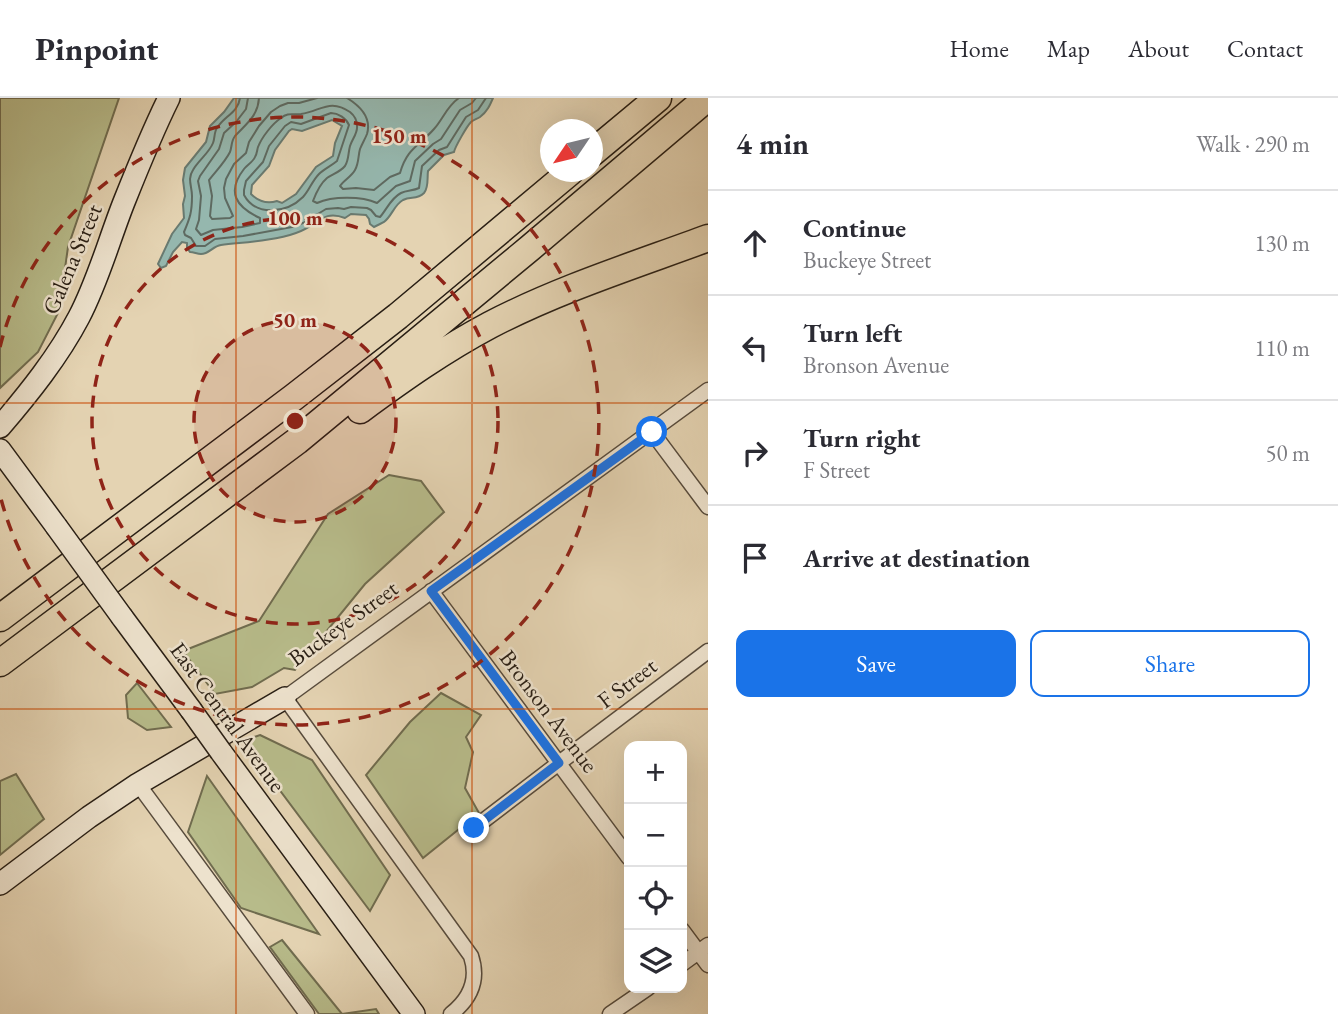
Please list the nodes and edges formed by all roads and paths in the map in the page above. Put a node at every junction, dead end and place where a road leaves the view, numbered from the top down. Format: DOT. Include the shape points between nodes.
graph roads {
  1 [pos="169,98"];
  2 [pos="659,98"];
  3 [pos="707,98"];
  4 [pos="603,145"];
  5 [pos="558,182"];
  6 [pos="708,238"];
  7 [pos="708,390"];
  8 [pos="0,427"];
  9 [pos="652,432"];
  10 [pos="297,441"];
  11 [pos="0,450"];
  12 [pos="708,507"];
  13 [pos="431,591"];
  14 [pos="0,618"];
  15 [pos="708,651"];
  16 [pos="0,663"];
  17 [pos="285,698"];
  18 [pos="559,763"];
  19 [pos="138,784"];
  20 [pos="474,828"];
  21 [pos="624,851"];
  22 [pos="0,884"];
  23 [pos="687,935"];
  24 [pos="703,949"];
  25 [pos="687,960"];
  26 [pos="708,965"];
  27 [pos="641,993"];
  28 [pos="307,1014"];
  29 [pos="414,1014"];
  30 [pos="451,1014"];
  31 [pos="610,1014"];
  1 -- 8 [label="street, Galena Street" via="79,316 55,356"];
  2 -- 4 [label="highway"];
  3 -- 10 [label="highway"];
  5 -- 14 [label="highway" via="294,397"];
  6 -- 10 [label="highway" via="491,324 436,355 328,435"];
  7 -- 9 [label="street, Buckeye Street"];
  9 -- 12 [label="street"];
  9 -- 13 [label="street, Buckeye Street"];
  10 -- 16 [label="highway"];
  11 -- 29 [label="street, East Central Avenue, bridge"];
  13 -- 17 [label="street, Buckeye Street"];
  13 -- 18 [label="street, Bronson Avenue"];
  15 -- 18 [label="street, F Street"];
  17 -- 19 [label="street, Buckeye Street"];
  17 -- 30 [label="street" via="471,956 475,969 472,989"];
  18 -- 20 [label="street, F Street"];
  18 -- 21 [label="street, Bronson Avenue"];
  19 -- 22 [label="street, Buckeye Street"];
  19 -- 28 [label="street"];
  23 -- 24 [label="street"];
  24 -- 25 [label="street"];
  24 -- 26 [label="street"];
  27 -- 31 [label="street"];
}
